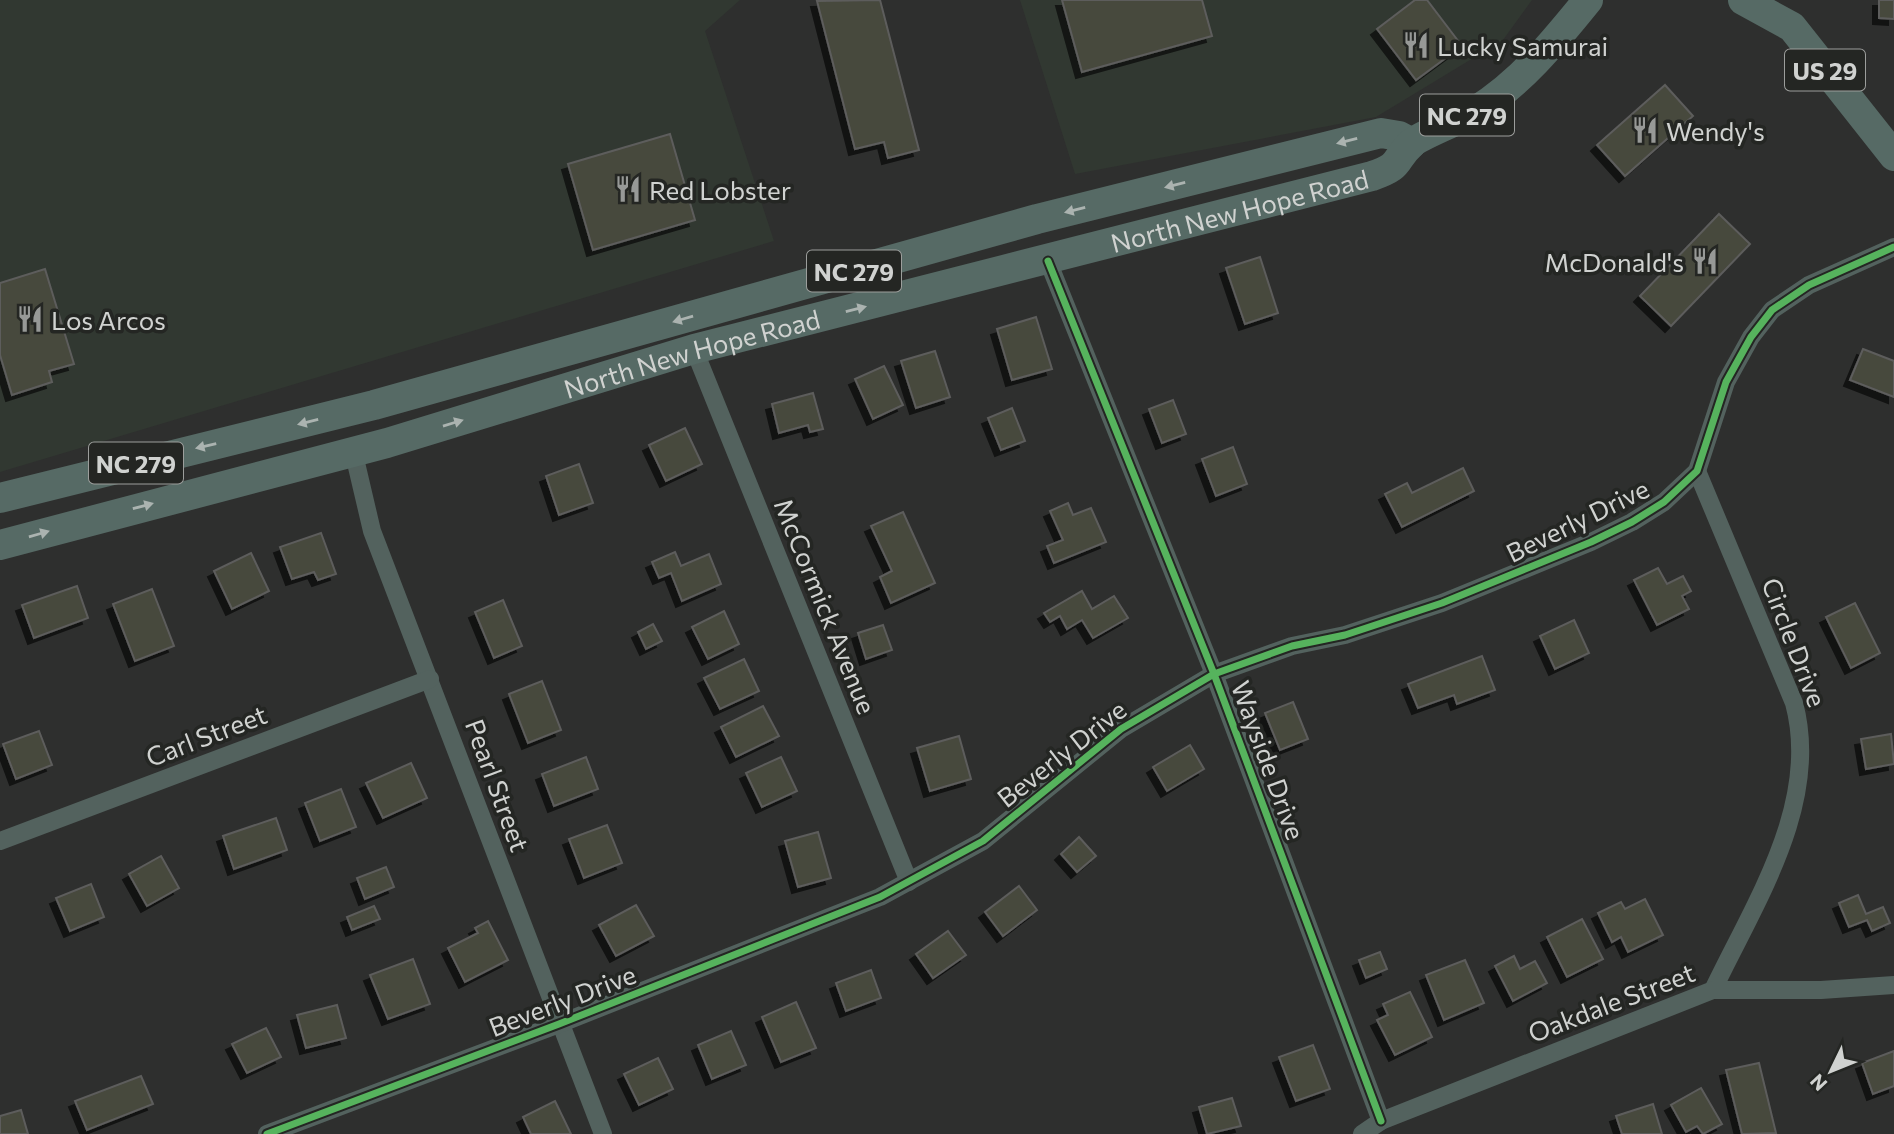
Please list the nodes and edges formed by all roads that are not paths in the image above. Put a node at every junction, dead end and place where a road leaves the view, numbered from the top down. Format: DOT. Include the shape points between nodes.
graph roads {
  1 [pos="1588,0"];
  2 [pos="1743,0"];
  3 [pos="1789,14"];
  4 [pos="1412,143"];
  5 [pos="1894,156"];
  6 [pos="1037,219"];
  7 [pos="1894,247"];
  8 [pos="1048,261"];
  9 [pos="978,279"];
  10 [pos="694,349"];
  11 [pos="353,450"];
  12 [pos="1697,471"];
  13 [pos="0,498"];
  14 [pos="0,545"];
  15 [pos="1214,674"];
  16 [pos="430,679"];
  17 [pos="0,841"];
  18 [pos="909,882"];
  19 [pos="1894,985"];
  20 [pos="1713,990"];
  21 [pos="559,1024"];
  22 [pos="1381,1121"];
  23 [pos="267,1134"];
  24 [pos="603,1134"];
  25 [pos="1362,1134"];
  1 -- 4 [label="main road, North New Hope Road / NC 279" via="1510,86 1475,111"];
  2 -- 3 [label="main road, US 29"];
  3 -- 5 [label="main road, US 29"];
  4 -- 6 [label="main road, North New Hope Road / NC 279, one-way" via="1381,133"];
  4 -- 8 [label="main road, North New Hope Road" via="1391,170"];
  6 -- 9 [label="main road" via="1023,240 991,259"];
  6 -- 13 [label="main road, North New Hope Road / NC 279, one-way" via="374,405"];
  7 -- 12 [label="street, Beverly Drive" via="1809,285 1772,310 1726,382"];
  8 -- 9 [label="main road, North New Hope Road"];
  8 -- 15 [label="street, Wayside Drive"];
  10 -- 9 [label="main road, North New Hope Road, one-way"];
  11 -- 10 [label="main road, North New Hope Road, one-way"];
  10 -- 18 [label="street, McCormick Avenue"];
  14 -- 11 [label="main road, North New Hope Road, one-way"];
  11 -- 16 [label="street, Pearl Street" via="372,531"];
  12 -- 15 [label="street, Beverly Drive" via="1664,502 1632,522 1506,579"];
  12 -- 20 [label="street, Circle Drive" via="1794,703 1802,741 1801,777 1771,870"];
  15 -- 18 [label="street, Beverly Drive" via="1121,729 983,841"];
  15 -- 22 [label="street, Wayside Drive"];
  16 -- 17 [label="street, Carl Street"];
  16 -- 21 [label="street, Pearl Street"];
  18 -- 21 [label="street, Beverly Drive"];
  19 -- 20 [label="street, Oakdale Street"];
  20 -- 22 [label="street, Oakdale Street"];
  21 -- 23 [label="street, Beverly Drive"];
  21 -- 24 [label="street, Pearl Street"];
  22 -- 25 [label="street, Oakdale Street"];
}
